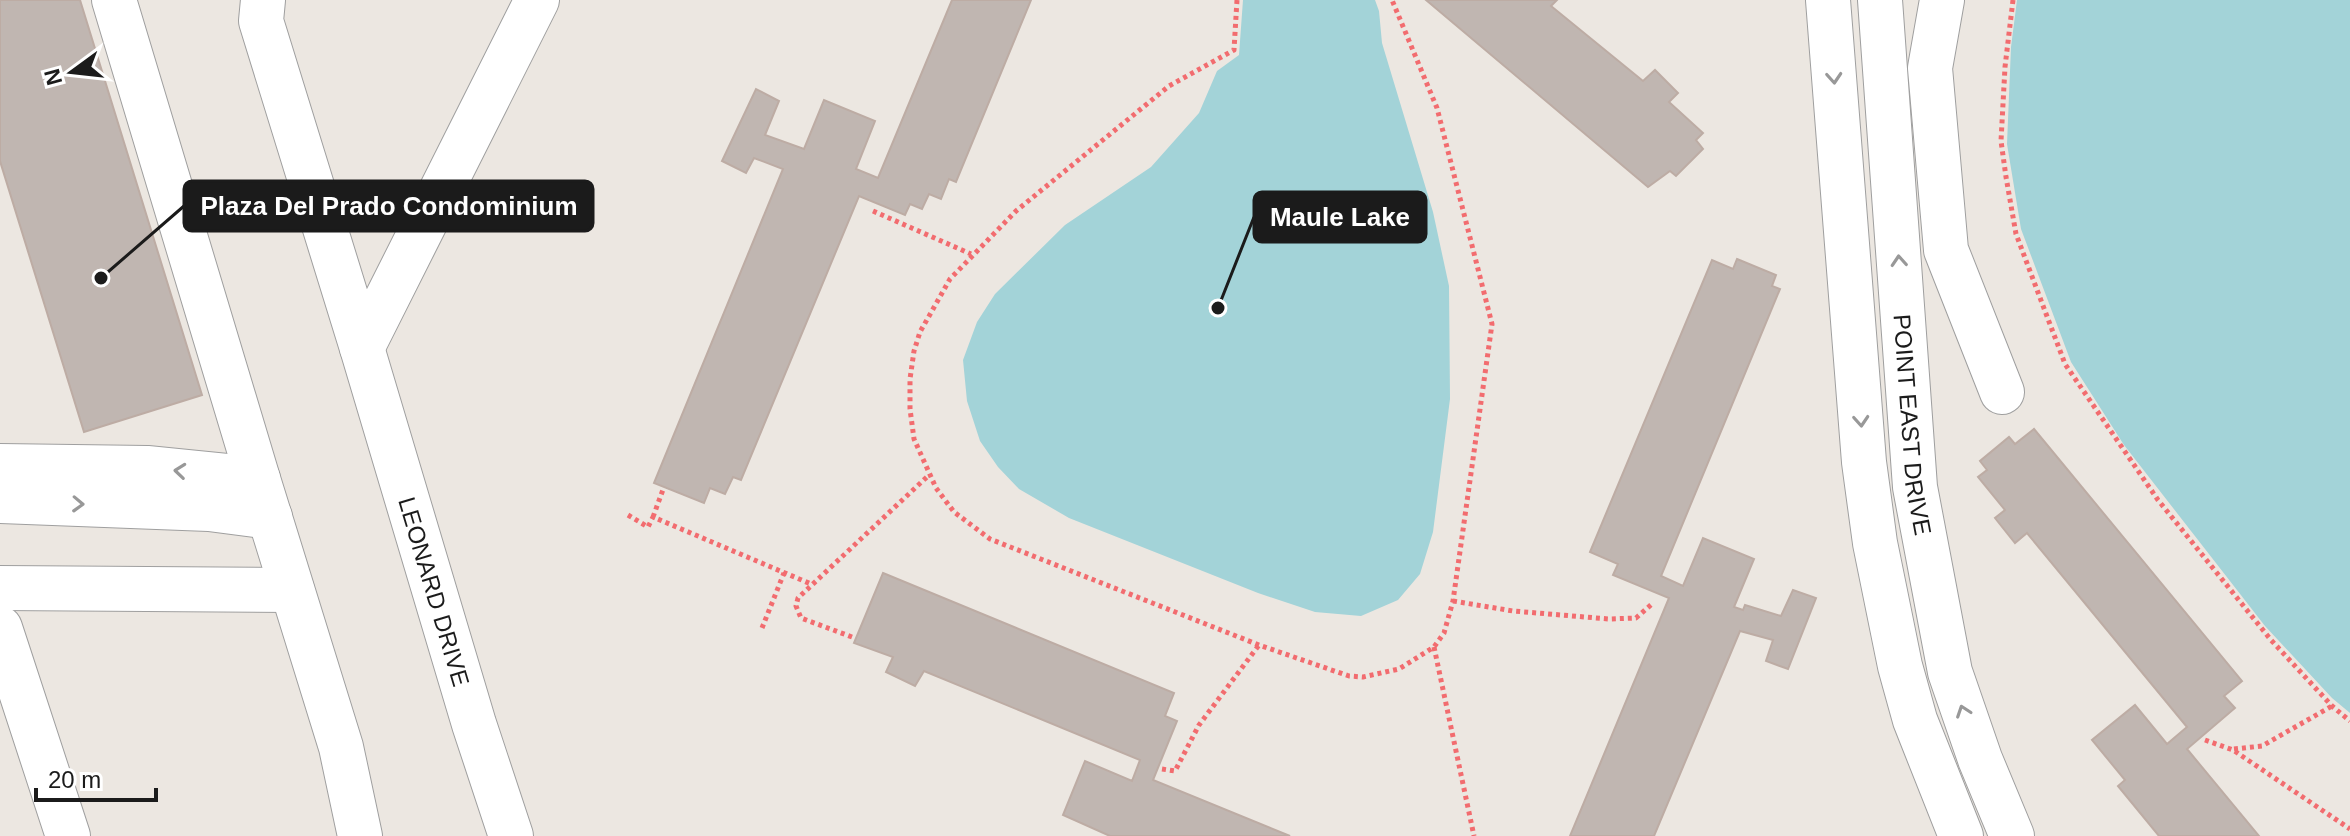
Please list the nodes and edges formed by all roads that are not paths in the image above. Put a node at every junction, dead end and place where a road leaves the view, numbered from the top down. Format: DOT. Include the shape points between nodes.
graph roads {
  1 [pos="114,0"];
  2 [pos="263,0"];
  3 [pos="537,0"];
  4 [pos="1942,0"];
  5 [pos="1880,2"];
  6 [pos="1828,4"];
  7 [pos="1930,68"];
  8 [pos="1887,93"];
  9 [pos="362,348"];
  10 [pos="1906,356"];
  11 [pos="1857,360"];
  12 [pos="2002,392"];
  13 [pos="0,466"];
  14 [pos="264,498"];
  15 [pos="0,501"];
  16 [pos="0,588"];
  17 [pos="292,590"];
  18 [pos="0,628"];
  19 [pos="1980,759"];
  20 [pos="1937,778"];
  21 [pos="361,834"];
  22 [pos="68,836"];
  23 [pos="511,836"];
  24 [pos="1961,836"];
  25 [pos="2012,836"];
  1 -- 14 [label="street"];
  2 -- 9 [label="street, LEONARD DRIVE" via="261,21"];
  3 -- 9 [label="street"];
  4 -- 7 [label="street"];
  5 -- 6 [label="street"];
  5 -- 8 [label="street, POINT EAST DRIVE"];
  6 -- 11 [label="street, POINT EAST DRIVE, one-way"];
  7 -- 8 [label="street"];
  7 -- 12 [label="street" via="1946,250"];
  10 -- 8 [label="street, POINT EAST DRIVE, one-way"];
  9 -- 23 [label="street, LEONARD DRIVE"];
  10 -- 11 [label="street"];
  19 -- 10 [label="street, POINT EAST DRIVE, one-way" via="1950,672 1930,573 1915,487"];
  11 -- 20 [label="street, POINT EAST DRIVE, one-way" via="1864,462 1880,569 1900,666"];
  14 -- 13 [label="street, one-way" via="147,468"];
  15 -- 14 [label="street, one-way" via="209,509"];
  14 -- 17 [label="street"];
  16 -- 17 [label="street"];
  17 -- 21 [label="street" via="341,747"];
  18 -- 22 [label="street"];
  19 -- 20 [label="street"];
  19 -- 25 [label="street, POINT EAST DRIVE"];
  20 -- 24 [label="street, POINT EAST DRIVE"];
}
